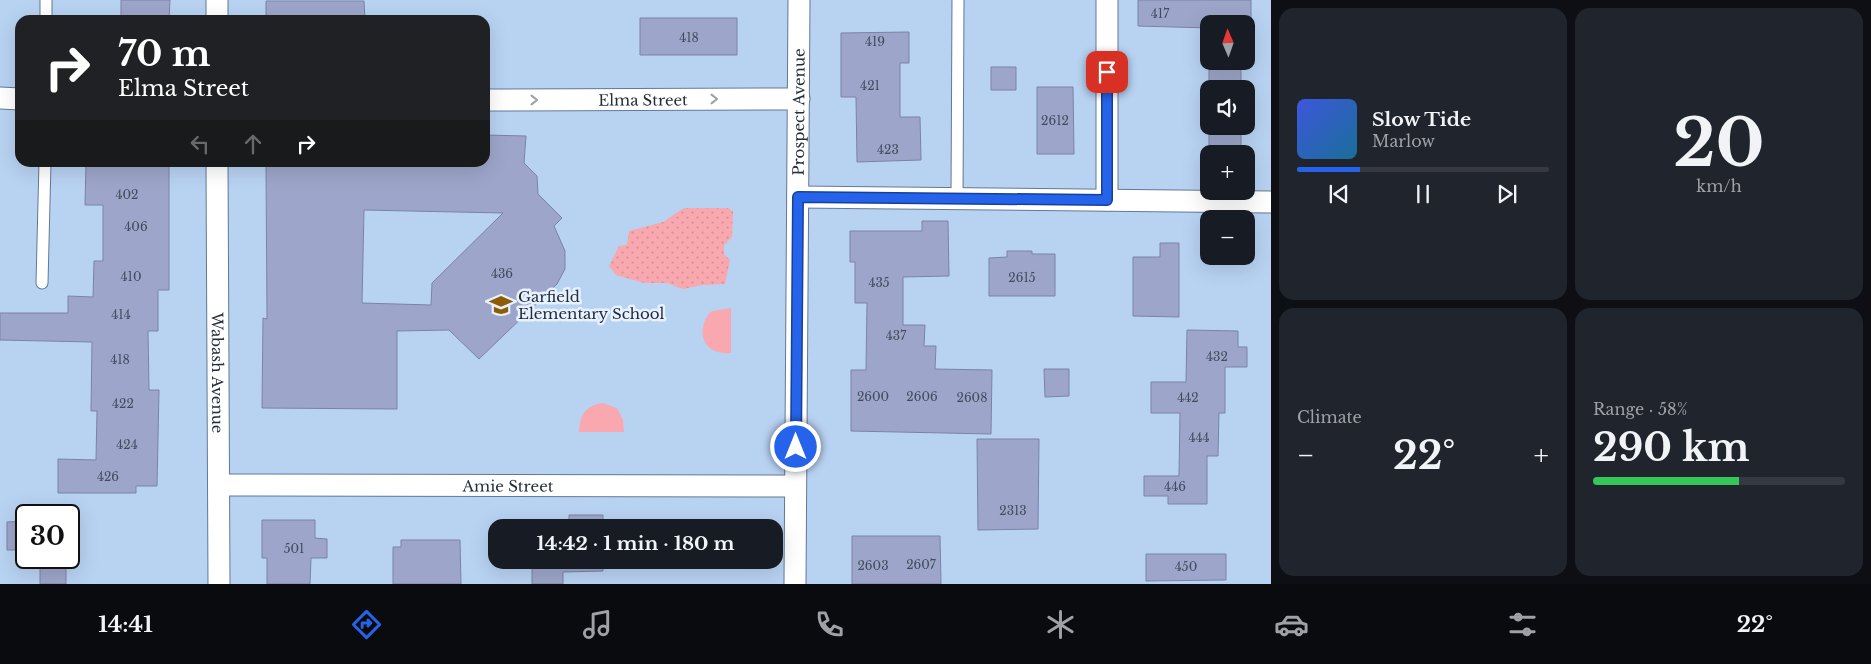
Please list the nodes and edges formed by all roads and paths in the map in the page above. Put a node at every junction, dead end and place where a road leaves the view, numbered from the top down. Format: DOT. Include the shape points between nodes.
graph roads {
  1 [pos="46,0"];
  2 [pos="217,0"];
  3 [pos="799,0"];
  4 [pos="958,0"];
  5 [pos="1107,0"];
  6 [pos="46,15"];
  7 [pos="217,15"];
  8 [pos="0,98"];
  9 [pos="15,98"];
  10 [pos="799,99"];
  11 [pos="490,100"];
  12 [pos="45,167"];
  13 [pos="217,167"];
  14 [pos="798,197"];
  15 [pos="957,198"];
  16 [pos="1107,200"];
  17 [pos="1271,202"];
  18 [pos="42,283"];
  19 [pos="219,486"];
  20 [pos="795,486"];
  21 [pos="219,584"];
  22 [pos="795,584"];
  1 -- 6 [label="lane"];
  2 -- 7 [label="street"];
  3 -- 10 [label="street, Prospect Avenue"];
  4 -- 15 [label="lane"];
  5 -- 16 [label="street"];
  8 -- 9 [label="street"];
  11 -- 10 [label="street, Elma Street, one-way"];
  10 -- 14 [label="street, Prospect Avenue"];
  12 -- 18 [label="lane"];
  13 -- 19 [label="street, Wabash Avenue"];
  14 -- 15 [label="street"];
  14 -- 20 [label="street, Prospect Avenue"];
  15 -- 16 [label="street"];
  16 -- 17 [label="street"];
  19 -- 20 [label="street, Amie Street"];
  19 -- 21 [label="street, Wabash Avenue"];
  20 -- 22 [label="street, Prospect Avenue"];
}
